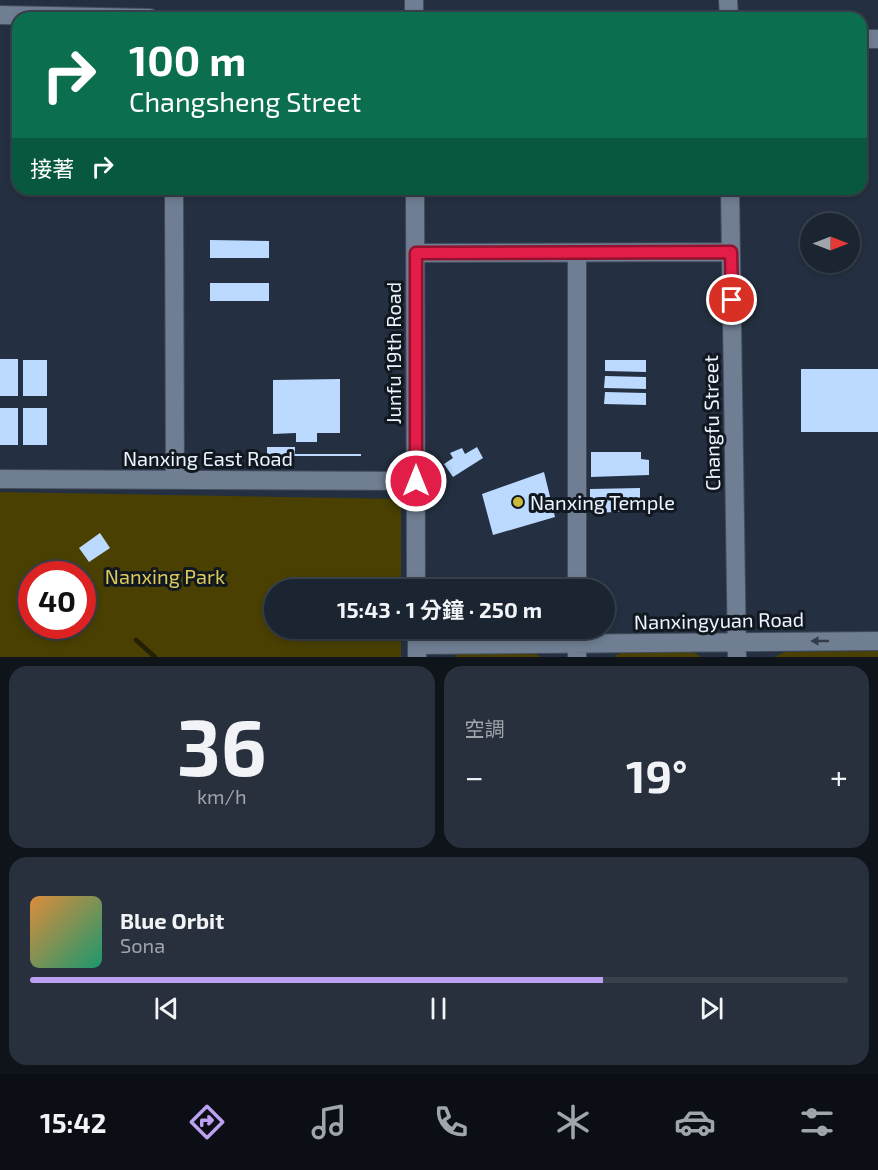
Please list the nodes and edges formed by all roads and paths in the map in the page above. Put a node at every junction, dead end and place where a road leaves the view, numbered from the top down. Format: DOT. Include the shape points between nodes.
graph roads {
  1 [pos="174,195"];
  2 [pos="415,195"];
  3 [pos="730,195"];
  4 [pos="731,252"];
  5 [pos="416,253"];
  6 [pos="577,253"];
  7 [pos="0,479"];
  8 [pos="175,480"];
  9 [pos="416,481"];
  10 [pos="416,579"];
  11 [pos="577,579"];
  12 [pos="878,641"];
  13 [pos="417,643"];
  14 [pos="577,643"];
  15 [pos="737,650"];
  1 -- 8 [label="street"];
  2 -- 5 [label="street, Junfu 19th Road"];
  3 -- 4 [label="street, Changfu Street"];
  4 -- 6 [label="street"];
  4 -- 15 [label="street, Changfu Street"];
  5 -- 6 [label="street"];
  5 -- 9 [label="street, Junfu 19th Road"];
  6 -- 11 [label="street"];
  7 -- 8 [label="street, Nanxing East Road"];
  8 -- 9 [label="street, Nanxing East Road"];
  9 -- 10 [label="street, Junfu 19th Road"];
  12 -- 15 [label="street, Nanxingyuan Road, one-way"];
  13 -- 14 [label="street, Nanxingyuan Road"];
  14 -- 15 [label="street, Nanxingyuan Road"];
}
